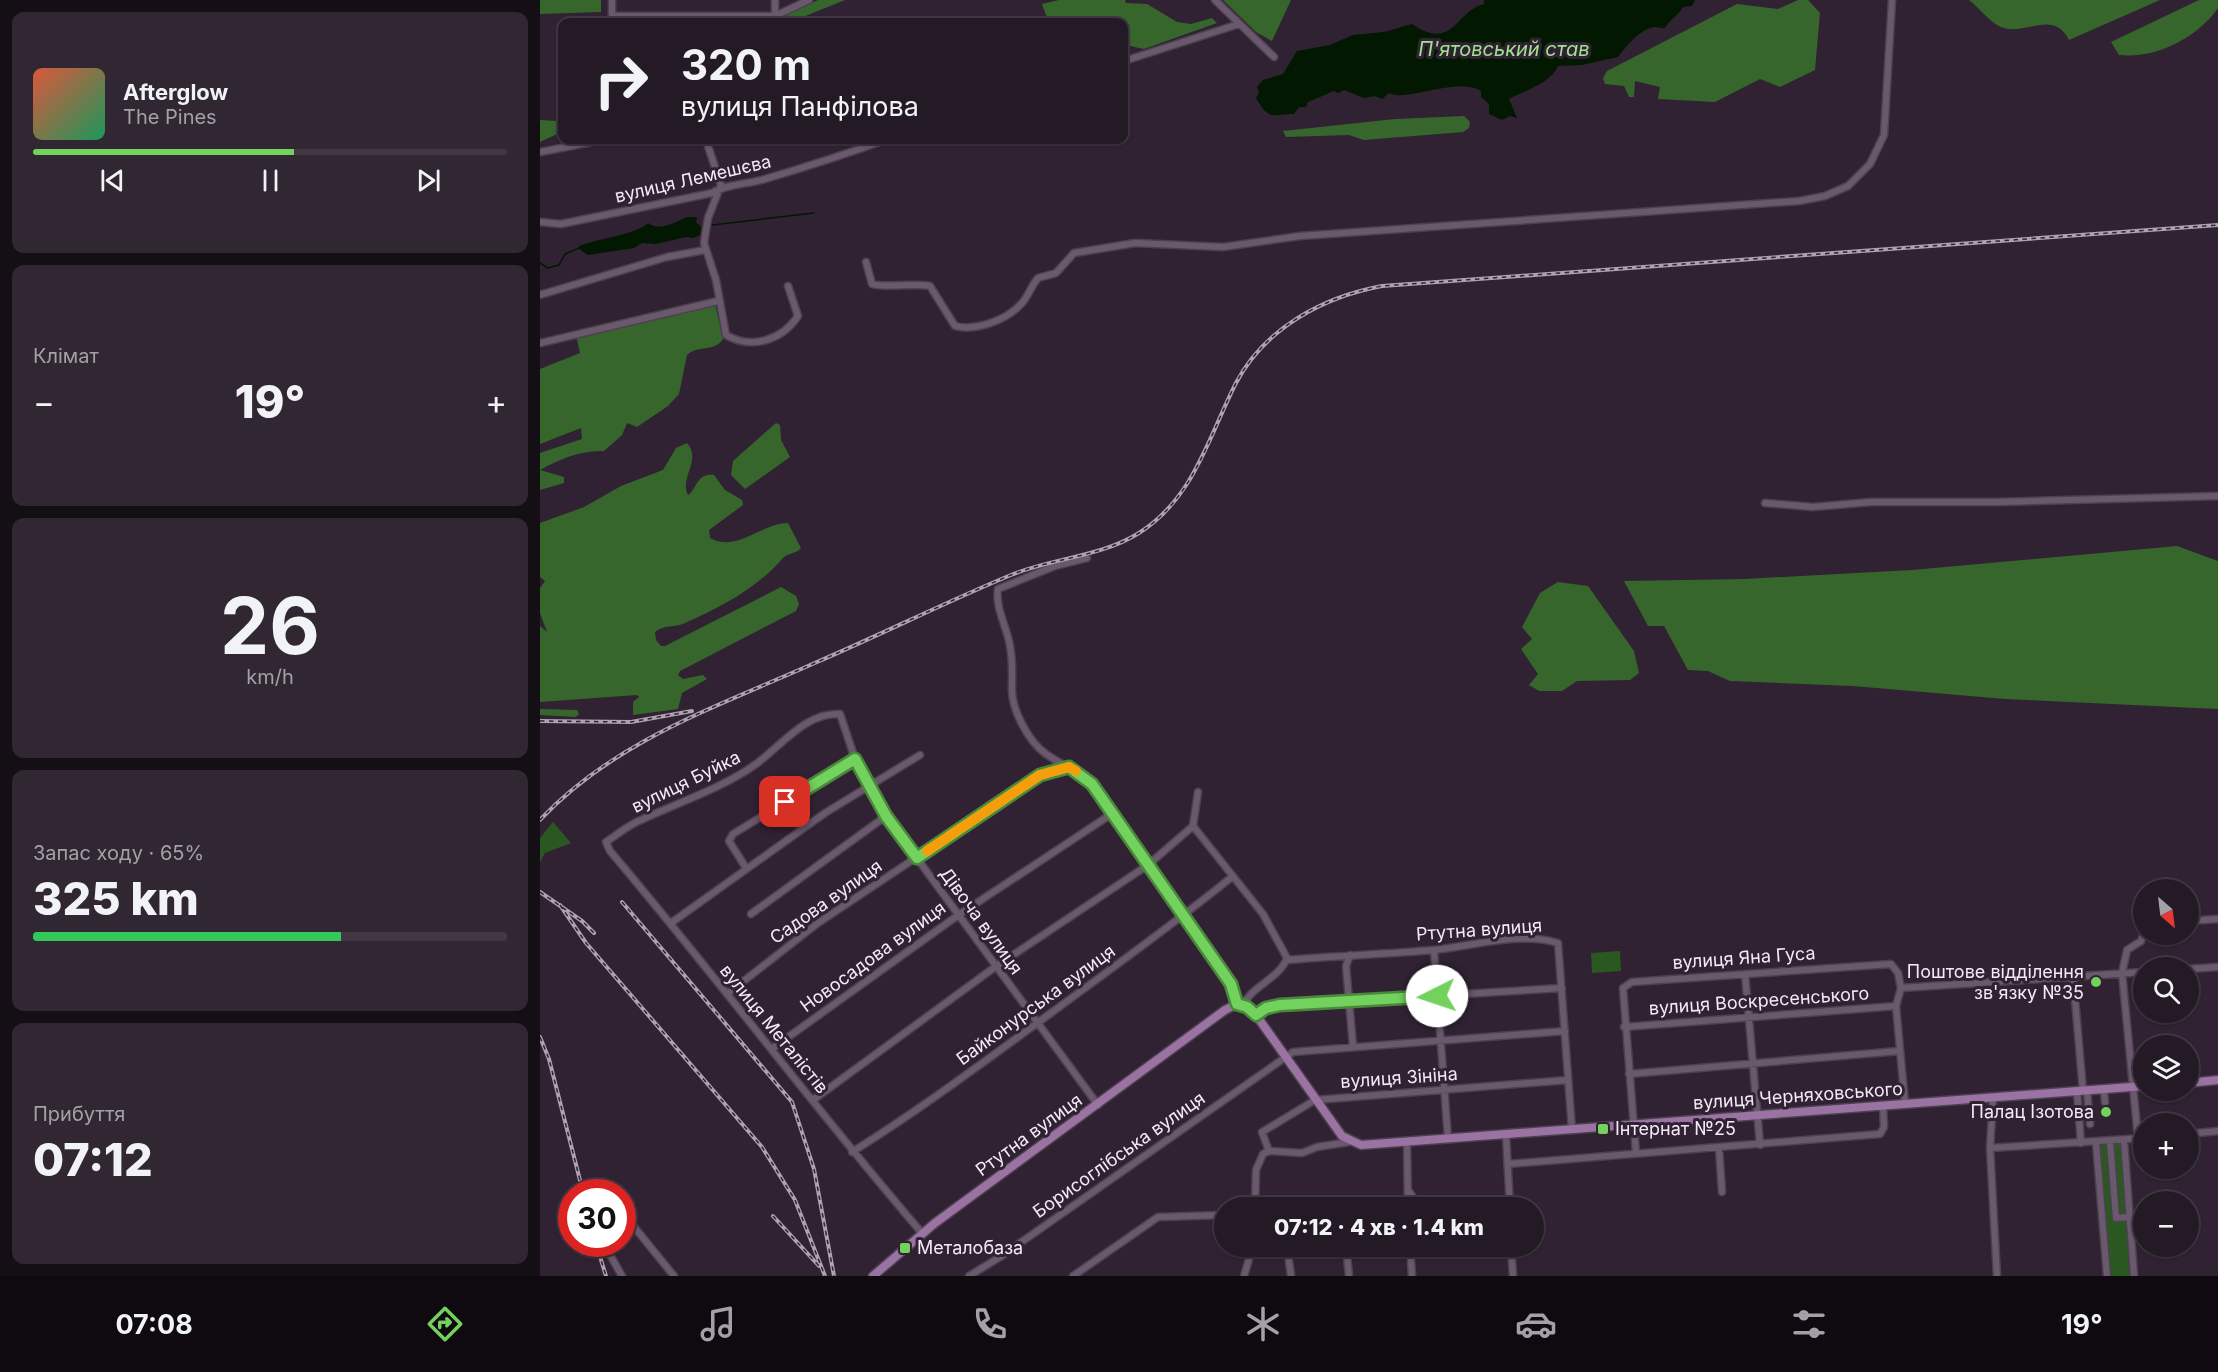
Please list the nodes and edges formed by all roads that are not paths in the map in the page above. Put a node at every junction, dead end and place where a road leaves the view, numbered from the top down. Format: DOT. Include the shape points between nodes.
graph roads {
  1 [pos="612,0"];
  2 [pos="775,0"];
  3 [pos="809,0"];
  4 [pos="1215,0"];
  5 [pos="1892,0"];
  6 [pos="719,18"];
  7 [pos="773,18"];
  8 [pos="775,18"];
  9 [pos="1239,24"];
  10 [pos="1274,57"];
  11 [pos="1128,60"];
  12 [pos="581,144"];
  13 [pos="708,144"];
  14 [pos="873,144"];
  15 [pos="540,152"];
  16 [pos="720,189"];
  17 [pos="540,222"];
  18 [pos="705,250"];
  19 [pos="866,262"];
  20 [pos="788,286"];
  21 [pos="540,295"];
  22 [pos="718,301"];
  23 [pos="540,343"];
  24 [pos="2218,496"];
  25 [pos="1765,503"];
  26 [pos="1087,558"];
  27 [pos="840,714"];
  28 [pos="920,754"];
  29 [pos="855,759"];
  30 [pos="1069,767"];
  31 [pos="869,785"];
  32 [pos="1198,792"];
  33 [pos="1113,813"];
  34 [pos="886,816"];
  35 [pos="1193,826"];
  36 [pos="606,842"];
  37 [pos="917,858"];
  38 [pos="1148,865"];
  39 [pos="746,868"];
  40 [pos="1233,876"];
  41 [pos="751,914"];
  42 [pos="957,916"];
  43 [pos="1183,916"];
  44 [pos="2218,919"];
  45 [pos="2199,920"];
  46 [pos="671,923"];
  47 [pos="2135,945"];
  48 [pos="1434,950"];
  49 [pos="1350,955"];
  50 [pos="1287,959"];
  51 [pos="995,967"];
  52 [pos="2218,967"];
  53 [pos="2199,968"];
  54 [pos="2133,972"];
  55 [pos="2122,973"];
  56 [pos="1745,974"];
  57 [pos="2073,976"];
  58 [pos="1562,987"];
  59 [pos="1901,988"];
  60 [pos="727,994"];
  61 [pos="1437,996"];
  62 [pos="1350,1002"];
  63 [pos="1240,1004"];
  64 [pos="1896,1006"];
  65 [pos="1256,1015"];
  66 [pos="1749,1017"];
  67 [pos="1037,1024"];
  68 [pos="1624,1027"];
  69 [pos="1565,1031"];
  70 [pos="1440,1041"];
  71 [pos="1353,1046"];
  72 [pos="773,1048"];
  73 [pos="1899,1051"];
  74 [pos="1284,1056"];
  75 [pos="1754,1063"];
  76 [pos="1629,1074"];
  77 [pos="1568,1080"];
  78 [pos="2218,1080"];
  79 [pos="2199,1082"];
  80 [pos="2132,1087"];
  81 [pos="1443,1090"];
  82 [pos="2104,1090"];
  83 [pos="2082,1091"];
  84 [pos="1993,1098"];
  85 [pos="813,1100"];
  86 [pos="1315,1100"];
  87 [pos="2105,1102"];
  88 [pos="1905,1104"];
  89 [pos="1098,1105"];
  90 [pos="1883,1106"];
  91 [pos="2137,1113"];
  92 [pos="1758,1115"];
  93 [pos="2090,1124"];
  94 [pos="1632,1126"];
  95 [pos="1572,1130"];
  96 [pos="2218,1131"];
  97 [pos="2199,1133"];
  98 [pos="1506,1135"];
  99 [pos="1448,1139"];
  100 [pos="2133,1139"];
  101 [pos="2124,1140"];
  102 [pos="2110,1141"];
  103 [pos="1349,1142"];
  104 [pos="1407,1142"];
  105 [pos="2096,1142"];
  106 [pos="2081,1143"];
  107 [pos="1760,1144"];
  108 [pos="1719,1148"];
  109 [pos="1990,1148"];
  110 [pos="1269,1151"];
  111 [pos="852,1152"];
  112 [pos="1636,1153"];
  113 [pos="1508,1164"];
  114 [pos="1408,1190"];
  115 [pos="1722,1192"];
  116 [pos="1256,1197"];
  117 [pos="1408,1197"];
  118 [pos="1413,1197"];
  119 [pos="1510,1197"];
  120 [pos="1214,1215"];
  121 [pos="2129,1217"];
  122 [pos="636,1229"];
  123 [pos="922,1233"];
  124 [pos="611,1257"];
  125 [pos="1250,1257"];
  126 [pos="1289,1257"];
  127 [pos="1347,1257"];
  128 [pos="1411,1257"];
  129 [pos="1511,1257"];
  130 [pos="622,1276"];
  131 [pos="674,1276"];
  132 [pos="873,1276"];
  133 [pos="969,1276"];
  134 [pos="1073,1276"];
  135 [pos="1244,1276"];
  136 [pos="1292,1276"];
  137 [pos="1349,1276"];
  138 [pos="1412,1276"];
  139 [pos="1512,1276"];
  140 [pos="1997,1276"];
  141 [pos="2107,1276"];
  142 [pos="2134,1276"];
  1 -- 6 [label="street" via="612,16"];
  2 -- 7 [label="street"];
  3 -- 8 [label="street"];
  4 -- 9 [label="street"];
  5 -- 19 [label="street" via="1884,135 1870,164 1848,186 1825,196 1799,201 1300,236 1223,247 1135,243 1074,253 1056,273 1038,278 1022,304 1009,314 968,329 955,326 930,285 906,283 879,288 872,284"];
  9 -- 10 [label="street"];
  9 -- 11 [label="street"];
  12 -- 15 [label="street"];
  13 -- 16 [label="street" via="721,180"];
  14 -- 16 [label="street, вулиця Лемешєва" via="792,171"];
  16 -- 17 [label="street, вулиця Лемешєва" via="572,222"];
  16 -- 18 [label="street" via="708,218"];
  18 -- 21 [label="street" via="667,257"];
  18 -- 22 [label="street" via="716,280"];
  20 -- 22 [label="street" via="798,316 788,330 757,342 738,342 726,335"];
  22 -- 23 [label="street"];
  24 -- 25 [label="street" via="1871,502 1813,507"];
  26 -- 30 [label="street" via="998,589 996,600 1007,626 1013,660 1013,700 1027,735 1045,753"];
  27 -- 29 [label="street, Дівоча вулиця"];
  27 -- 36 [label="street, вулиця Буйка" via="812,718 755,765 639,821"];
  28 -- 31 [label="street"];
  29 -- 31 [label="street, Дівоча вулиця"];
  29 -- 39 [label="street" via="733,834 729,841"];
  30 -- 33 [label="street" via="1092,784"];
  30 -- 37 [label="street, Садова вулиця" via="1040,775"];
  31 -- 34 [label="street, Дівоча вулиця"];
  31 -- 39 [label="street"];
  32 -- 35 [label="street"];
  33 -- 38 [label="street"];
  33 -- 42 [label="street, Новосадова вулиця"];
  34 -- 37 [label="street, Дівоча вулиця"];
  34 -- 41 [label="street"];
  35 -- 38 [label="street"];
  35 -- 40 [label="street"];
  36 -- 46 [label="street, вулиця Металістів"];
  37 -- 42 [label="street, Дівоча вулиця"];
  37 -- 60 [label="street, Садова вулиця" via="818,923"];
  38 -- 43 [label="street"];
  38 -- 51 [label="street"];
  39 -- 46 [label="street"];
  40 -- 43 [label="street, Байконурська вулиця"];
  40 -- 50 [label="street" via="1263,914"];
  42 -- 51 [label="street, Дівоча вулиця"];
  42 -- 72 [label="street, Новосадова вулиця"];
  43 -- 63 [label="street" via="1231,984"];
  43 -- 67 [label="street, Байконурська вулиця"];
  44 -- 45 [label="street"];
  46 -- 60 [label="street, вулиця Металістів"];
  47 -- 55 [label="street" via="2127,950"];
  48 -- 49 [label="street, Ртутна вулиця"];
  48 -- 58 [label="street, Ртутна вулиця" via="1547,939 1558,943"];
  48 -- 61 [label="street"];
  49 -- 50 [label="street, Ртутна вулиця"];
  49 -- 62 [label="street" via="1346,966"];
  50 -- 63 [label="street, Ртутна вулиця"];
  51 -- 67 [label="street, Дівоча вулиця"];
  51 -- 85 [label="street"];
  52 -- 53 [label="street"];
  54 -- 55 [label="street"];
  55 -- 57 [label="street"];
  55 -- 80 [label="street"];
  56 -- 59 [label="street, вулиця Яна Гуса" via="1891,964"];
  56 -- 66 [label="street"];
  56 -- 68 [label="street, вулиця Яна Гуса" via="1632,982 1623,988"];
  57 -- 59 [label="street"];
  57 -- 83 [label="street"];
  58 -- 61 [label="street"];
  58 -- 69 [label="street, Ртутна вулиця"];
  59 -- 64 [label="street"];
  60 -- 72 [label="street, вулиця Металістів"];
  61 -- 62 [label="street"];
  61 -- 70 [label="street"];
  62 -- 65 [label="street" via="1280,1005"];
  62 -- 71 [label="street"];
  63 -- 65 [label="main road"];
  63 -- 89 [label="main road, Ртутна вулиця" via="1225,1010"];
  64 -- 66 [label="street, вулиця Воскресенського"];
  64 -- 73 [label="street"];
  65 -- 74 [label="main road"];
  66 -- 68 [label="street, вулиця Воскресенського"];
  66 -- 75 [label="street"];
  67 -- 89 [label="street, Дівоча вулиця"];
  67 -- 111 [label="street, Байконурська вулиця" via="901,1122"];
  68 -- 76 [label="street"];
  69 -- 70 [label="street"];
  69 -- 77 [label="street, Ртутна вулиця"];
  70 -- 71 [label="street"];
  70 -- 81 [label="street"];
  71 -- 74 [label="street"];
  72 -- 85 [label="street, вулиця Металістів"];
  73 -- 75 [label="street"];
  73 -- 88 [label="street"];
  74 -- 86 [label="main road"];
  74 -- 133 [label="street, Борисоглібська вулиця"];
  75 -- 76 [label="street"];
  75 -- 92 [label="street"];
  76 -- 94 [label="street"];
  77 -- 81 [label="street, вулиця Зініна"];
  77 -- 95 [label="street, Ртутна вулиця"];
  78 -- 79 [label="main road"];
  80 -- 82 [label="main road, вулиця Черняховського"];
  80 -- 91 [label="street"];
  81 -- 86 [label="street, вулиця Зініна"];
  81 -- 99 [label="street"];
  82 -- 83 [label="main road, вулиця Черняховського"];
  82 -- 87 [label="street"];
  83 -- 84 [label="main road, вулиця Черняховського"];
  83 -- 93 [label="street"];
  83 -- 106 [label="street"];
  84 -- 88 [label="main road, вулиця Черняховського"];
  84 -- 109 [label="street"];
  85 -- 111 [label="street, вулиця Металістів"];
  86 -- 103 [label="main road"];
  86 -- 110 [label="street, вулиця Зініна" via="1262,1132"];
  88 -- 90 [label="main road, вулиця Черняховського"];
  89 -- 123 [label="main road, Ртутна вулиця"];
  90 -- 92 [label="main road, вулиця Черняховського"];
  90 -- 107 [label="street" via="1884,1127 1880,1134"];
  92 -- 94 [label="main road, вулиця Черняховського"];
  92 -- 107 [label="street"];
  94 -- 95 [label="main road, вулиця Черняховського"];
  94 -- 112 [label="street"];
  95 -- 98 [label="main road, вулиця Черняховського"];
  96 -- 97 [label="street"];
  98 -- 99 [label="main road, вулиця Черняховського"];
  98 -- 113 [label="street"];
  99 -- 104 [label="main road, вулиця Черняховського"];
  100 -- 101 [label="street"];
  101 -- 102 [label="street"];
  101 -- 121 [label="street"];
  102 -- 105 [label="street"];
  102 -- 121 [label="street" via="2116,1218"];
  103 -- 104 [label="main road, вулиця Черняховського"];
  103 -- 110 [label="street" via="1302,1153"];
  104 -- 114 [label="street"];
  105 -- 106 [label="street"];
  105 -- 141 [label="street"];
  106 -- 109 [label="street"];
  107 -- 108 [label="street"];
  108 -- 112 [label="street"];
  108 -- 115 [label="street"];
  109 -- 140 [label="street"];
  110 -- 116 [label="street" via="1258,1160"];
  111 -- 123 [label="street, вулиця Металістів"];
  112 -- 113 [label="street"];
  113 -- 119 [label="street"];
  114 -- 117 [label="street"];
  114 -- 118 [label="street"];
  120 -- 134 [label="street" via="1158,1217"];
  121 -- 142 [label="street"];
  122 -- 131 [label="street"];
  123 -- 132 [label="main road, Ртутна вулиця"];
  124 -- 130 [label="street"];
  125 -- 135 [label="street"];
  126 -- 136 [label="street"];
  127 -- 137 [label="street"];
  128 -- 138 [label="street"];
  129 -- 139 [label="street"];
}
